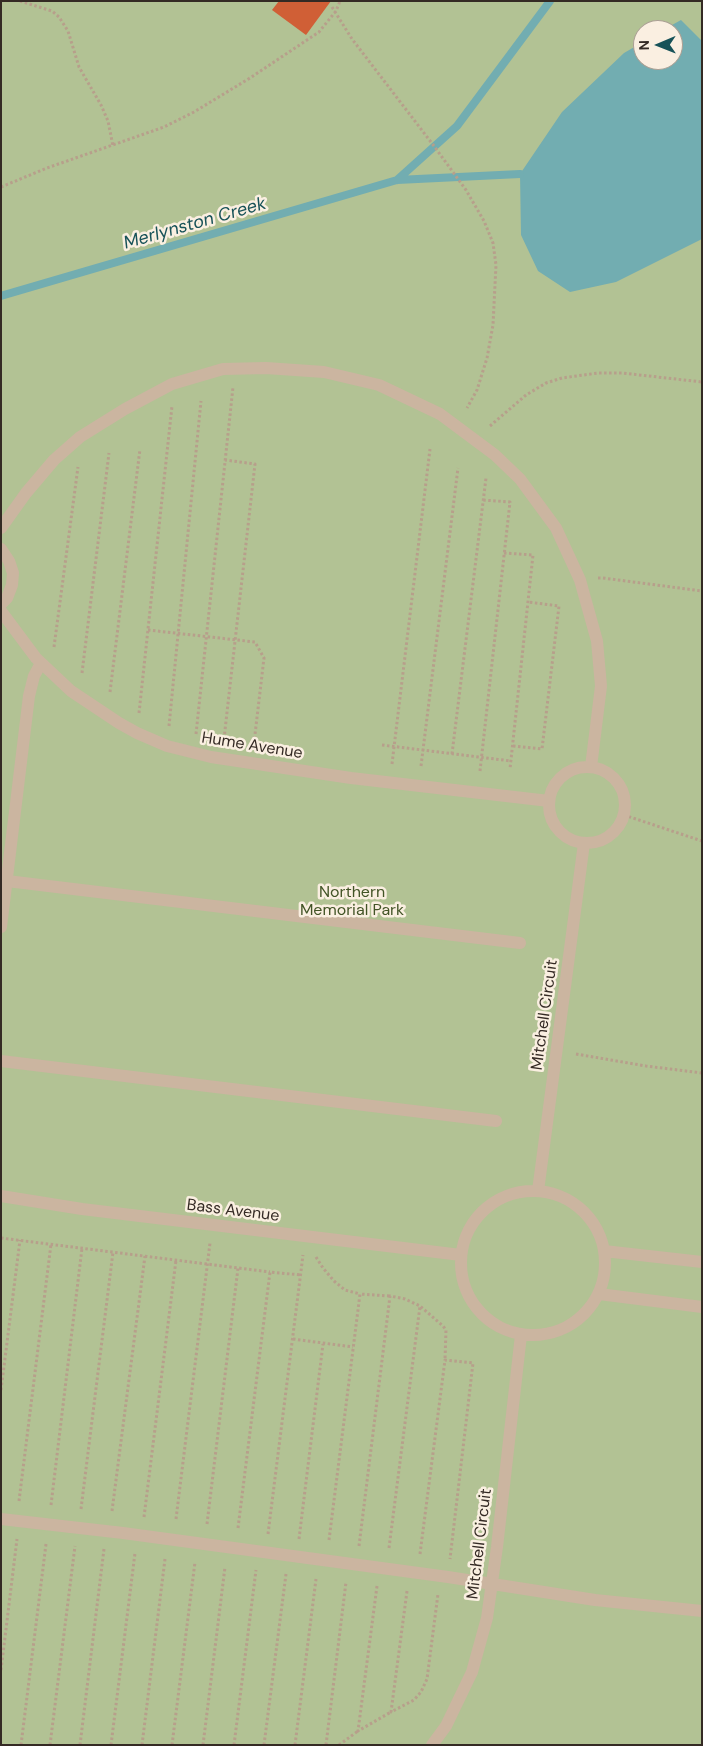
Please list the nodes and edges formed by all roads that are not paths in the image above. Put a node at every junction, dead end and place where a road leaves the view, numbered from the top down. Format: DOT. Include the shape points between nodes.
graph roads {
  1 [pos="1,528"];
  2 [pos="1,549"];
  3 [pos="1,604"];
  4 [pos="1,611"];
  5 [pos="40,663"];
  6 [pos="591,767"];
  7 [pos="549,801"];
  8 [pos="584,843"];
  9 [pos="7,881"];
  10 [pos="1,927"];
  11 [pos="520,943"];
  12 [pos="1,1060"];
  13 [pos="496,1121"];
  14 [pos="538,1191"];
  15 [pos="1,1196"];
  16 [pos="604,1251"];
  17 [pos="460,1255"];
  18 [pos="702,1262"];
  19 [pos="598,1294"];
  20 [pos="702,1306"];
  21 [pos="521,1335"];
  22 [pos="1,1519"];
  23 [pos="492,1583"];
  24 [pos="702,1612"];
  25 [pos="432,1745"];
  1 -- 6 [label="lane" via="48,467 80,437 125,409 175,384 223,370 266,368 324,372 379,385 440,414 495,455 520,479 556,528 580,580 597,641 601,686"];
  2 -- 3 [label="lane" via="12,572 12,585"];
  4 -- 5 [label="lane, Hume Avenue"];
  5 -- 7 [label="lane, Hume Avenue" via="107,715 167,746 252,764"];
  5 -- 9 [label="lane" via="29,696"];
  6 -- 7 [label="lane" via="568,772 553,790"];
  6 -- 8 [label="lane" via="614,778 622,789 624,815 619,827 609,836 597,842"];
  7 -- 8 [label="lane" via="550,813 562,834"];
  8 -- 14 [label="lane, Mitchell Circuit"];
  9 -- 10 [label="lane"];
  9 -- 11 [label="lane"];
  12 -- 13 [label="lane"];
  14 -- 16 [label="lane" via="561,1197 581,1209 596,1228"];
  14 -- 17 [label="lane" via="516,1193 495,1201 484,1210 466,1234"];
  15 -- 17 [label="lane, Bass Avenue" via="82,1209"];
  16 -- 18 [label="lane"];
  16 -- 19 [label="lane" via="604,1273"];
  17 -- 21 [label="lane" via="461,1277 469,1298 482,1316 500,1328"];
  19 -- 20 [label="lane"];
  19 -- 21 [label="lane" via="586,1314 567,1328 545,1335"];
  21 -- 23 [label="lane, Mitchell Circuit"];
  22 -- 23 [label="lane"];
  23 -- 24 [label="lane" via="595,1600"];
  23 -- 25 [label="lane, Mitchell Circuit" via="487,1618 472,1672 446,1726"];
}
